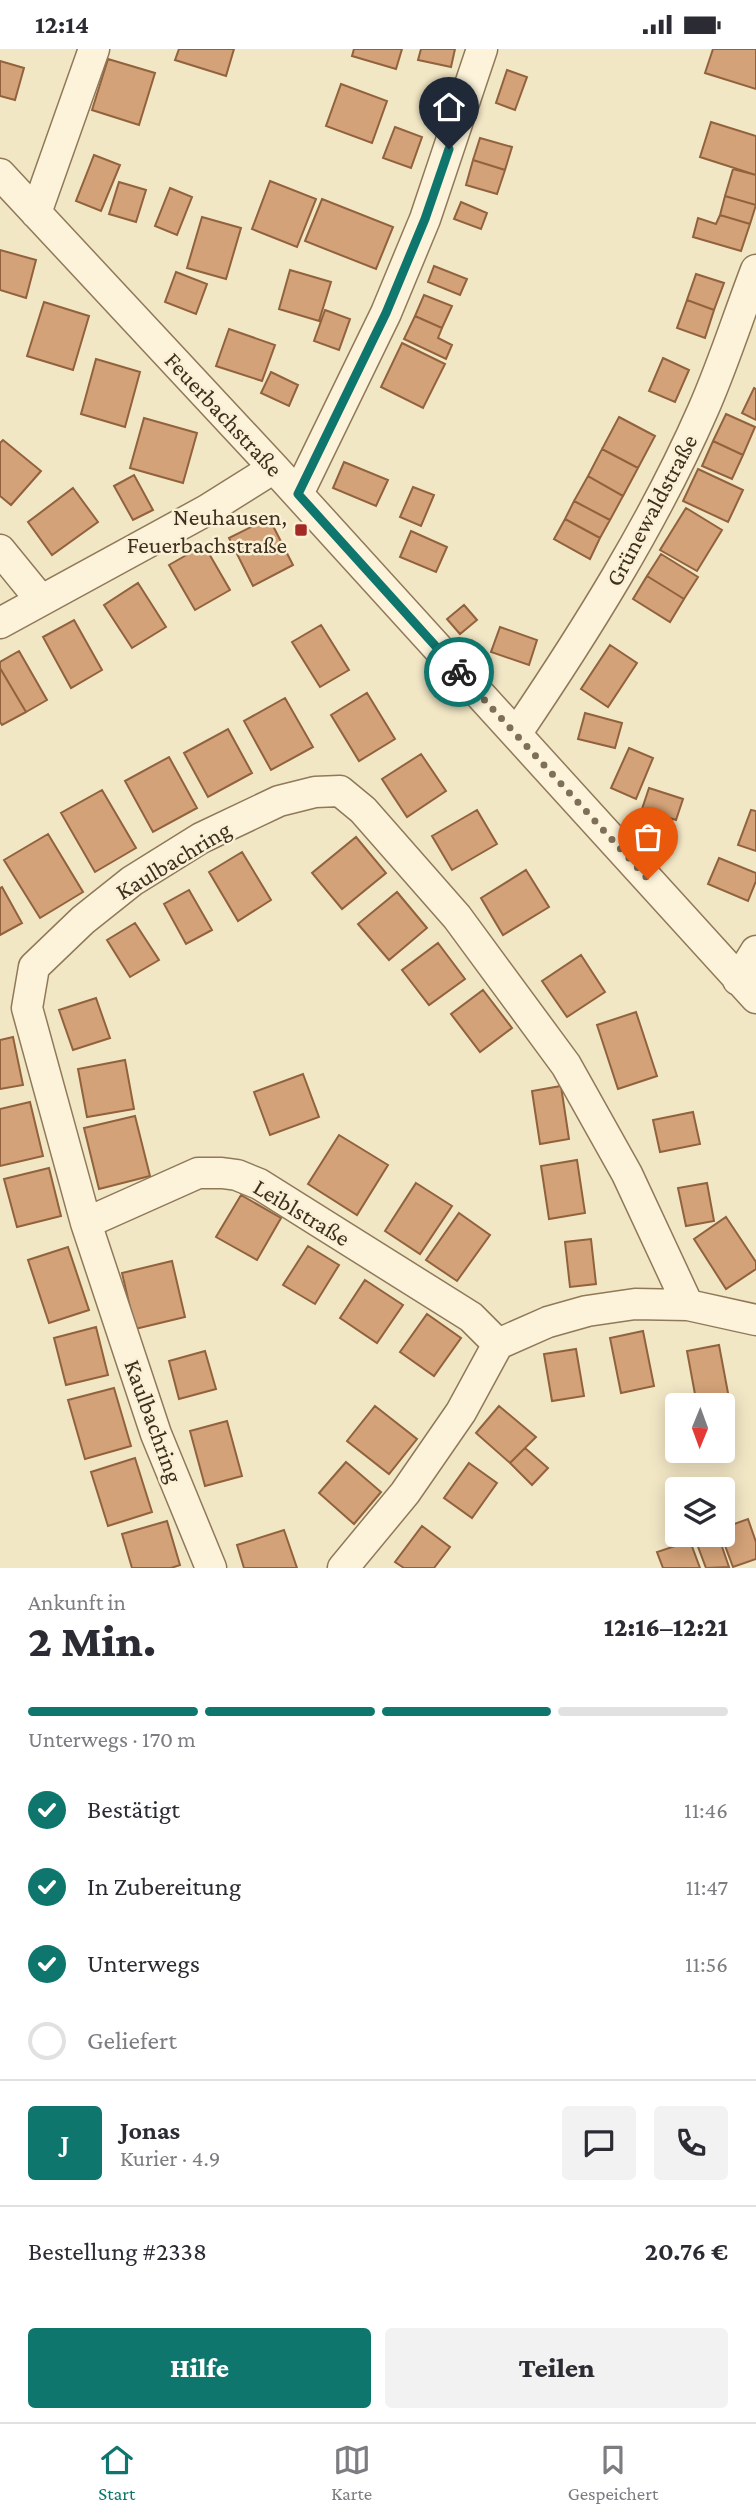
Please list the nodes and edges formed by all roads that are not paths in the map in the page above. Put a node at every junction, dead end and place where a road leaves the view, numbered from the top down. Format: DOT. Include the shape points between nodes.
graph roads {
  1 [pos="94,49"];
  2 [pos="482,49"];
  3 [pos="0,174"];
  4 [pos="36,213"];
  5 [pos="756,270"];
  6 [pos="274,468"];
  7 [pos="298,494"];
  8 [pos="0,550"];
  9 [pos="40,599"];
  10 [pos="0,623"];
  11 [pos="516,734"];
  12 [pos="756,951"];
  13 [pos="747,989"];
  14 [pos="86,1223"];
  15 [pos="688,1305"];
  16 [pos="756,1319"];
  17 [pos="498,1344"];
  18 [pos="211,1568"];
  19 [pos="344,1568"];
  1 -- 4 [label="street"];
  2 -- 7 [label="street" via="425,219 386,313"];
  3 -- 4 [label="street, Feuerbachstraße"];
  4 -- 6 [label="street, Feuerbachstraße"];
  5 -- 11 [label="street, Grünewaldstraße" via="703,410 642,533 576,645"];
  6 -- 7 [label="street, Feuerbachstraße"];
  6 -- 9 [label="street" via="207,510"];
  7 -- 11 [label="street, Feuerbachstraße"];
  8 -- 9 [label="street"];
  9 -- 10 [label="street"];
  11 -- 13 [label="street, Feuerbachstraße"];
  12 -- 13 [label="street"];
  14 -- 15 [label="street, Kaulbachring" via="27,1008 34,967 132,881 201,838 279,801 340,791 363,810 457,917 566,1065 627,1174"];
  14 -- 17 [label="street, Leiblstraße" via="198,1173 237,1175 259,1184 471,1317"];
  14 -- 18 [label="street, Kaulbachring" via="156,1434"];
  15 -- 16 [label="street"];
  15 -- 17 [label="street" via="635,1304 587,1311"];
  17 -- 19 [label="street" via="453,1424"];
}
